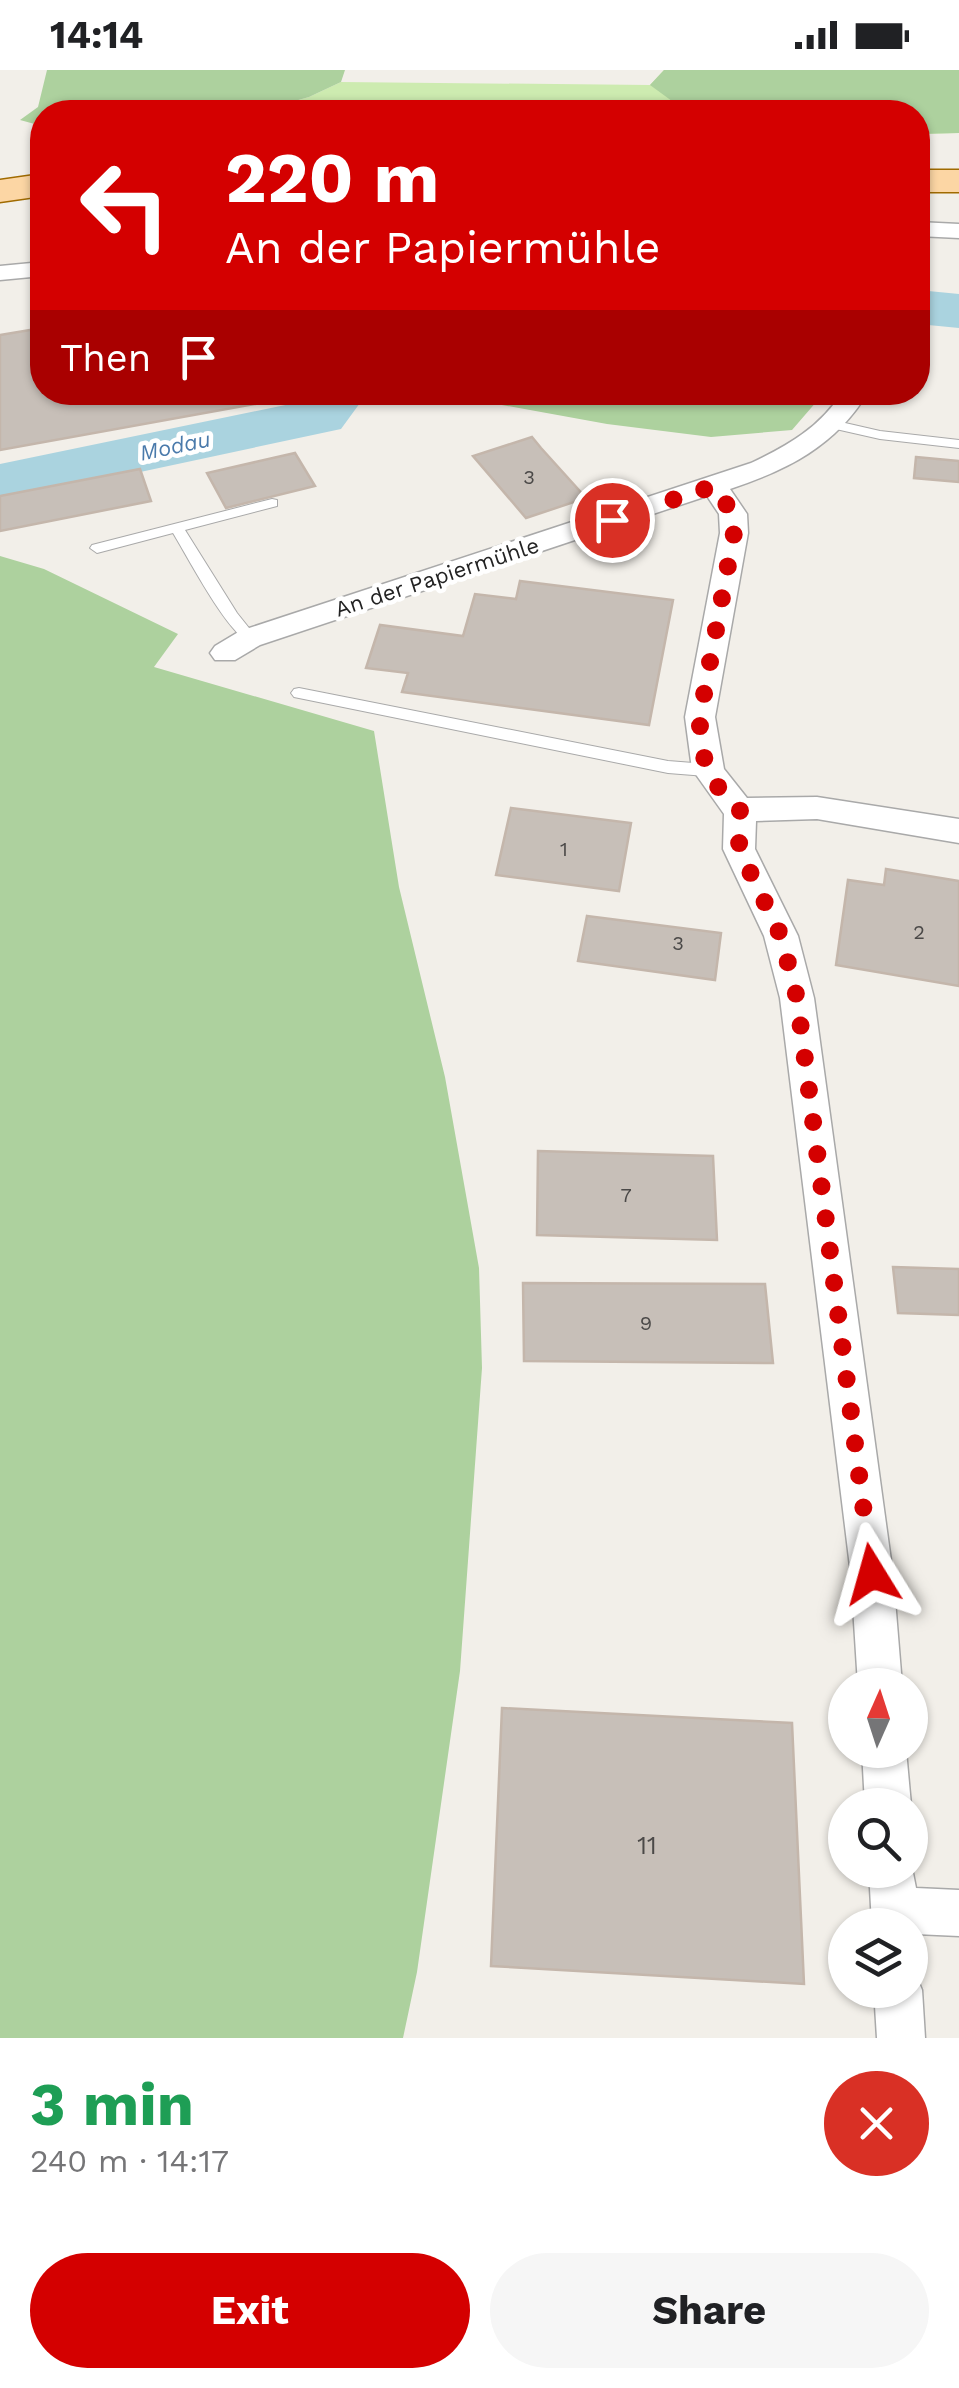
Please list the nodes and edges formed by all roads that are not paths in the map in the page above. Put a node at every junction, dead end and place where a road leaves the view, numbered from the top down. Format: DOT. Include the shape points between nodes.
graph roads {
  1 [pos="930,181"];
  2 [pos="959,181"];
  3 [pos="30,187"];
  4 [pos="0,191"];
  5 [pos="930,229"];
  6 [pos="959,230"];
  7 [pos="30,270"];
  8 [pos="0,273"];
  9 [pos="846,405"];
  10 [pos="832,424"];
  11 [pos="959,444"];
  12 [pos="714,486"];
  13 [pos="272,502"];
  14 [pos="178,528"];
  15 [pos="97,548"];
  16 [pos="237,646"];
  17 [pos="299,693"];
  18 [pos="706,770"];
  19 [pos="740,810"];
  20 [pos="959,831"];
  21 [pos="879,1668"];
  22 [pos="894,1902"];
  23 [pos="959,1913"];
  24 [pos="899,2008"];
  25 [pos="901,2038"];
  1 -- 2 [label="main road"];
  3 -- 4 [label="main road"];
  5 -- 6 [label="street"];
  7 -- 8 [label="street"];
  9 -- 10 [label="street, An der Papiermühle"];
  10 -- 11 [label="lane"];
  10 -- 12 [label="street, An der Papiermühle" via="794,453"];
  12 -- 16 [label="street, An der Papiermühle"];
  12 -- 18 [label="street" via="733,514 734,533 700,716"];
  13 -- 14 [label="lane"];
  14 -- 15 [label="lane"];
  14 -- 16 [label="lane" via="232,616"];
  17 -- 18 [label="lane"];
  18 -- 19 [label="street"];
  19 -- 20 [label="street" via="817,808"];
  19 -- 21 [label="street" via="739,849 781,936 797,998"];
  22 -- 23 [label="street"];
  24 -- 25 [label="street"];
}
